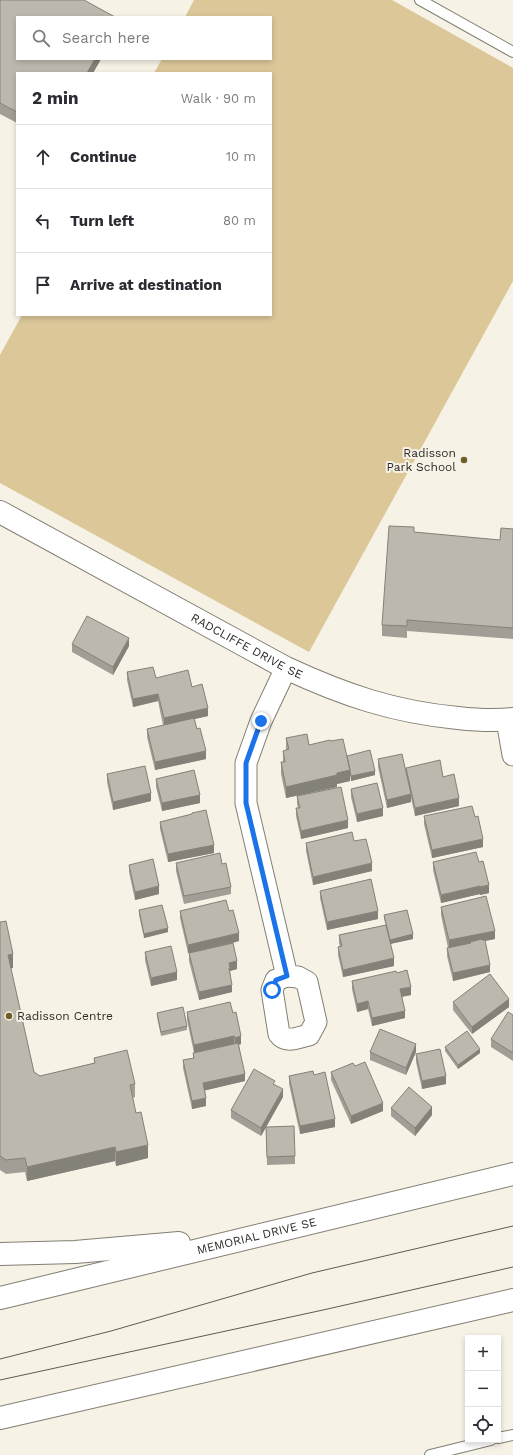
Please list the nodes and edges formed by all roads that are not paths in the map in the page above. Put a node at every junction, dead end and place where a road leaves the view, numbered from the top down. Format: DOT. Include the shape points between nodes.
graph roads {
  1 [pos="420,0"];
  2 [pos="513,52"];
  3 [pos="0,512"];
  4 [pos="286,668"];
  5 [pos="510,719"];
  6 [pos="513,755"];
  7 [pos="287,976"];
  8 [pos="513,1174"];
  9 [pos="208,1247"];
  10 [pos="0,1254"];
  11 [pos="0,1298"];
  12 [pos="513,1300"];
  13 [pos="0,1418"];
  14 [pos="513,1435"];
  15 [pos="501,1437"];
  16 [pos="479,1443"];
  17 [pos="430,1455"];
  1 -- 2 [label="lane"];
  3 -- 4 [label="main road, RADCLIFFE DRIVE SE"];
  4 -- 5 [label="main road, RADCLIFFE DRIVE SE" via="323,686 400,710 471,719"];
  4 -- 7 [label="street" via="261,721 246,763 246,803"];
  5 -- 6 [label="street"];
  8 -- 9 [label="main road, MEMORIAL DRIVE SE"];
  9 -- 10 [label="main road" via="181,1242 75,1252"];
  9 -- 11 [label="main road, MEMORIAL DRIVE SE"];
  12 -- 13 [label="main road"];
  14 -- 15 [label="lane"];
  16 -- 17 [label="lane"];
}
